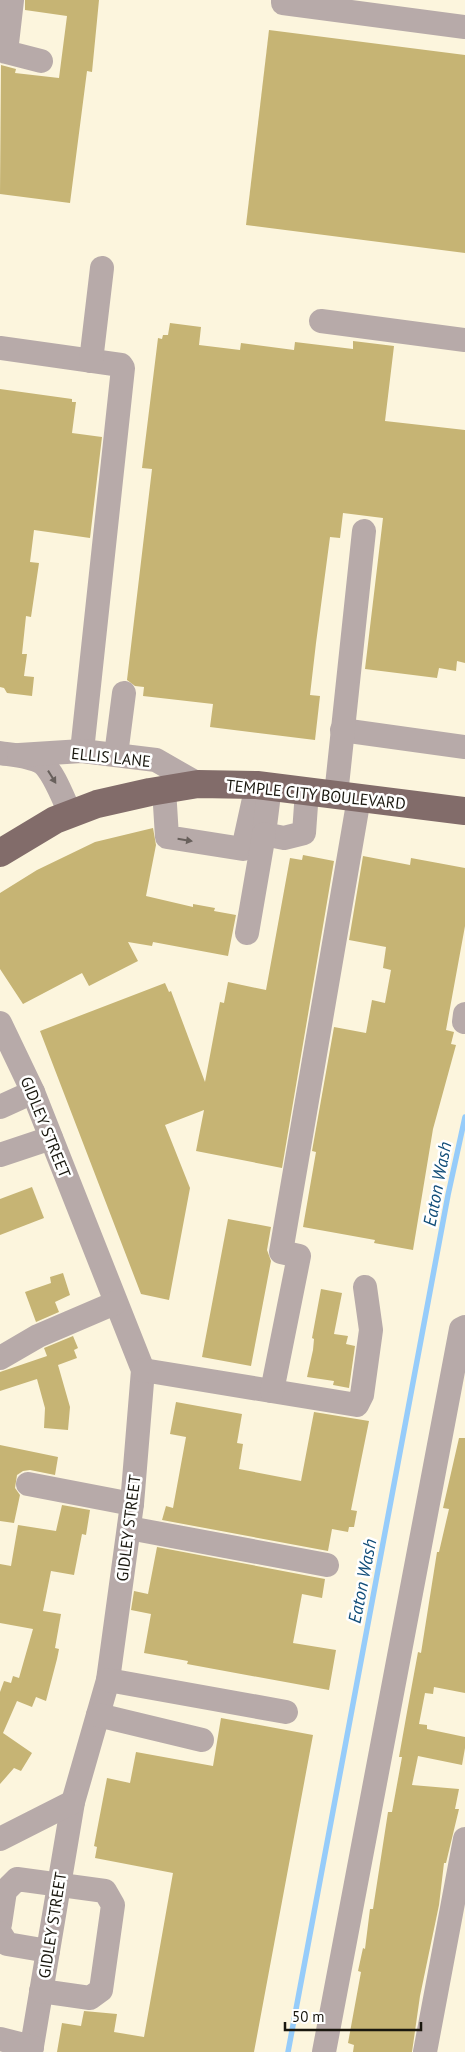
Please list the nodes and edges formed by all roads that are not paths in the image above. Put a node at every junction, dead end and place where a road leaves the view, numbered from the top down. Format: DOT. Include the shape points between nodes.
graph roads {
  1 [pos="12,0"];
  2 [pos="284,0"];
  3 [pos="465,27"];
  4 [pos="41,61"];
  5 [pos="102,268"];
  6 [pos="321,321"];
  7 [pos="465,340"];
  8 [pos="0,348"];
  9 [pos="91,361"];
  10 [pos="364,531"];
  11 [pos="124,693"];
  12 [pos="342,730"];
  13 [pos="465,747"];
  14 [pos="82,751"];
  15 [pos="9,754"];
  16 [pos="116,755"];
  17 [pos="198,784"];
  18 [pos="264,786"];
  19 [pos="164,789"];
  20 [pos="307,791"];
  21 [pos="347,796"];
  22 [pos="465,811"];
  23 [pos="71,815"];
  24 [pos="264,834"];
  25 [pos="0,853"];
  26 [pos="247,933"];
  27 [pos="0,1023"];
  28 [pos="33,1092"];
  29 [pos="0,1107"];
  30 [pos="51,1138"];
  31 [pos="0,1155"];
  32 [pos="365,1287"];
  33 [pos="115,1303"];
  34 [pos="465,1327"];
  35 [pos="0,1358"];
  36 [pos="143,1370"];
  37 [pos="272,1391"];
  38 [pos="28,1484"];
  39 [pos="132,1504"];
  40 [pos="129,1528"];
  41 [pos="327,1565"];
  42 [pos="108,1680"];
  43 [pos="286,1712"];
  44 [pos="98,1716"];
  45 [pos="202,1740"];
  46 [pos="73,1802"];
  47 [pos="0,1839"];
  48 [pos="465,1839"];
  49 [pos="59,1884"];
  50 [pos="0,1924"];
  51 [pos="0,1933"];
  52 [pos="48,1951"];
  53 [pos="41,1991"];
  54 [pos="0,2039"];
  55 [pos="32,2049"];
  56 [pos="324,2052"];
  57 [pos="425,2052"];
  1 -- 4 [label="street" via="6,52"];
  2 -- 3 [label="street" via="284,3"];
  5 -- 9 [label="street"];
  6 -- 7 [label="street"];
  8 -- 9 [label="street"];
  9 -- 14 [label="street" via="121,365 123,368"];
  10 -- 12 [label="street"];
  11 -- 16 [label="street"];
  12 -- 13 [label="street"];
  12 -- 21 [label="street"];
  14 -- 15 [label="street, ELLIS LANE"];
  14 -- 16 [label="street, ELLIS LANE"];
  15 -- 23 [label="street, ELLIS LANE, one-way" via="42,763 54,778"];
  16 -- 17 [label="street, ELLIS LANE" via="156,760"];
  17 -- 18 [label="main road, TEMPLE CITY BOULEVARD"];
  17 -- 19 [label="main road, TEMPLE CITY BOULEVARD"];
  19 -- 18 [label="street, one-way" via="167,837 243,849"];
  18 -- 20 [label="main road, TEMPLE CITY BOULEVARD"];
  18 -- 24 [label="street"];
  19 -- 23 [label="main road, TEMPLE CITY BOULEVARD" via="97,804"];
  20 -- 21 [label="main road, TEMPLE CITY BOULEVARD"];
  20 -- 24 [label="street" via="304,832 284,838"];
  21 -- 22 [label="main road, TEMPLE CITY BOULEVARD"];
  21 -- 37 [label="street" via="281,1252 299,1256"];
  23 -- 25 [label="main road, TEMPLE CITY BOULEVARD" via="55,820"];
  24 -- 26 [label="street"];
  27 -- 28 [label="street, GIDLEY STREET"];
  28 -- 29 [label="street"];
  28 -- 30 [label="street, GIDLEY STREET"];
  30 -- 31 [label="street"];
  30 -- 33 [label="street, GIDLEY STREET"];
  32 -- 37 [label="street" via="371,1330 360,1402 351,1405"];
  33 -- 35 [label="street" via="38,1336"];
  33 -- 36 [label="street, GIDLEY STREET"];
  34 -- 56 [label="street" via="460,1329"];
  36 -- 37 [label="street"];
  36 -- 39 [label="street, GIDLEY STREET"];
  38 -- 39 [label="street"];
  39 -- 40 [label="street, GIDLEY STREET"];
  40 -- 41 [label="street"];
  40 -- 42 [label="street, GIDLEY STREET"];
  42 -- 43 [label="street"];
  42 -- 44 [label="street, GIDLEY STREET"];
  44 -- 45 [label="street"];
  44 -- 46 [label="street, GIDLEY STREET"];
  46 -- 47 [label="street"];
  46 -- 49 [label="street, GIDLEY STREET"];
  48 -- 57 [label="street"];
  49 -- 50 [label="street" via="17,1879 5,1891"];
  49 -- 52 [label="street, GIDLEY STREET"];
  49 -- 53 [label="street" via="105,1891 113,1905 101,1990 90,1998"];
  51 -- 52 [label="street" via="7,1944"];
  52 -- 53 [label="street, GIDLEY STREET"];
  53 -- 55 [label="street, GIDLEY STREET"];
  54 -- 55 [label="street"];
}
